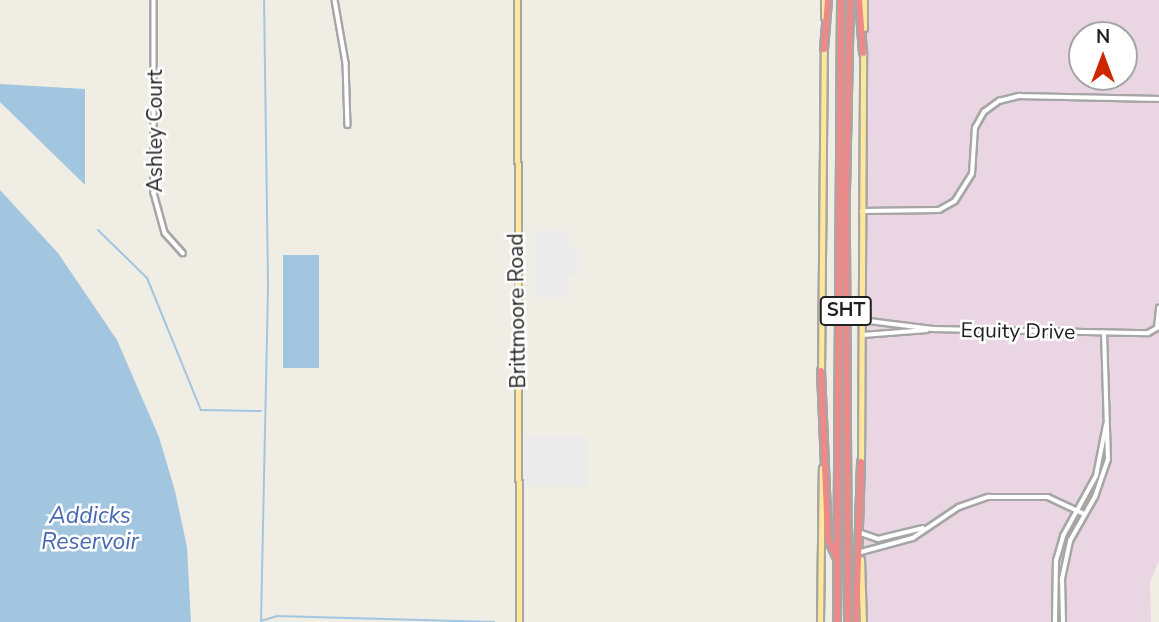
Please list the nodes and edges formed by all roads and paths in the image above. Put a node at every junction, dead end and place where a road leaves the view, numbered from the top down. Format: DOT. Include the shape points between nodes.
graph roads {
  1 [pos="154,0"];
  2 [pos="335,0"];
  3 [pos="517,0"];
  4 [pos="826,0"];
  5 [pos="841,0"];
  6 [pos="850,0"];
  7 [pos="861,0"];
  8 [pos="824,49"];
  9 [pos="863,53"];
  10 [pos="1159,99"];
  11 [pos="348,125"];
  12 [pos="862,211"];
  13 [pos="183,253"];
  14 [pos="1159,308"];
  15 [pos="861,320"];
  16 [pos="932,329"];
  17 [pos="1104,333"];
  18 [pos="861,337"];
  19 [pos="821,371"];
  20 [pos="1106,419"];
  21 [pos="861,462"];
  22 [pos="1078,509"];
  23 [pos="1084,514"];
  24 [pos="929,526"];
  25 [pos="860,533"];
  26 [pos="861,552"];
  27 [pos="837,559"];
  28 [pos="519,622"];
  29 [pos="820,622"];
  30 [pos="837,622"];
  31 [pos="848,622"];
  32 [pos="856,622"];
  33 [pos="863,622"];
  34 [pos="1055,622"];
  35 [pos="1063,622"];
  1 -- 13 [label="street, Ashley Court" via="154,195 165,233"];
  2 -- 11 [label="street" via="346,59"];
  3 -- 28 [label="main road, Brittmoore Road"];
  4 -- 8 [label="highway"];
  5 -- 27 [label="highway, SHT"];
  6 -- 31 [label="highway, SHT"];
  7 -- 9 [label="highway"];
  8 -- 19 [label="main road"];
  9 -- 12 [label="main road"];
  10 -- 12 [label="street" via="1019,96 999,101 984,112 975,128 972,174 955,201 939,210"];
  12 -- 15 [label="main road"];
  14 -- 17 [label="street, Equity Drive" via="1157,328 1152,332"];
  15 -- 16 [label="street, Equity Drive"];
  15 -- 18 [label="main road"];
  16 -- 17 [label="street, Equity Drive"];
  16 -- 18 [label="street, Equity Drive"];
  17 -- 20 [label="street"];
  18 -- 21 [label="main road"];
  19 -- 27 [label="highway" via="828,538"];
  19 -- 29 [label="main road"];
  20 -- 22 [label="street" via="1096,476"];
  20 -- 23 [label="street" via="1108,460"];
  21 -- 25 [label="main road"];
  21 -- 32 [label="highway"];
  22 -- 23 [label="street"];
  22 -- 24 [label="street" via="1048,497 988,497 958,507"];
  22 -- 34 [label="street" via="1056,561"];
  23 -- 35 [label="street" via="1065,561"];
  24 -- 25 [label="street" via="886,538"];
  24 -- 26 [label="street" via="914,538"];
  25 -- 26 [label="main road"];
  26 -- 33 [label="main road"];
  27 -- 30 [label="highway, SHT"];
}
